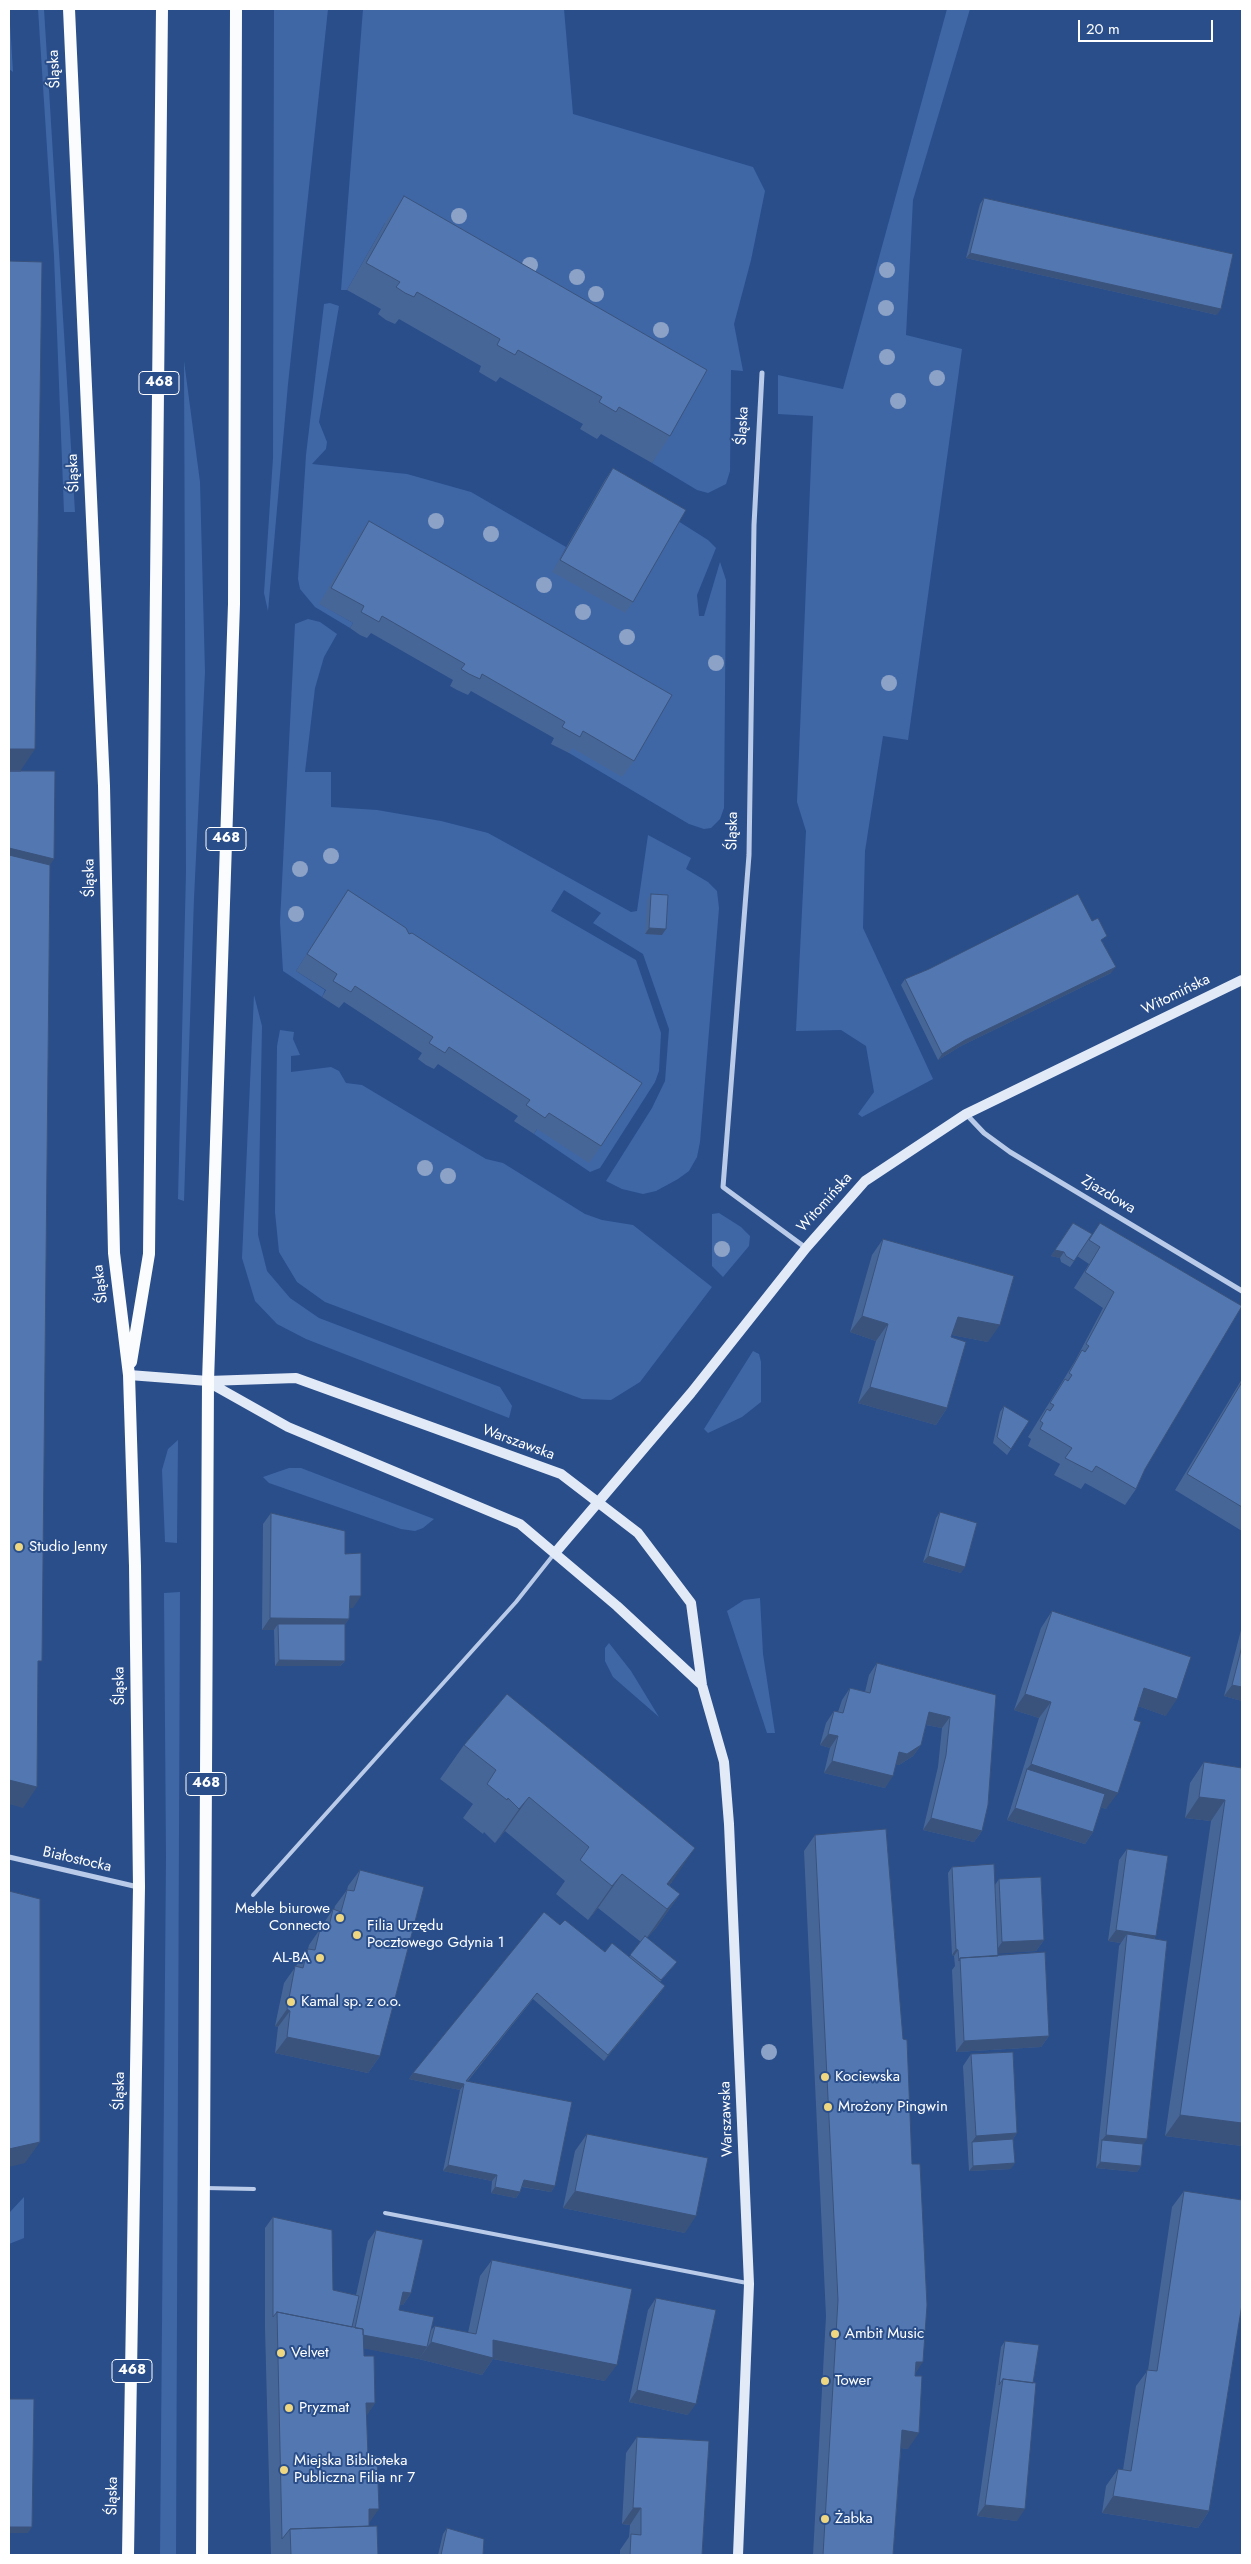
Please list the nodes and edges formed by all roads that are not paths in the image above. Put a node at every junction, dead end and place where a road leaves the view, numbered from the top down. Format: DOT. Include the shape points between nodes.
graph roads {
  1 [pos="162,9"];
  2 [pos="236,9"];
  3 [pos="69,12"];
  4 [pos="762,373"];
  5 [pos="1242,980"];
  6 [pos="966,1114"];
  7 [pos="806,1248"];
  8 [pos="1242,1290"];
  9 [pos="129,1375"];
  10 [pos="208,1381"];
  11 [pos="598,1502"];
  12 [pos="555,1553"];
  13 [pos="702,1685"];
  14 [pos="9,1857"];
  15 [pos="139,1887"];
  16 [pos="253,1895"];
  17 [pos="205,2188"];
  18 [pos="254,2189"];
  19 [pos="385,2213"];
  20 [pos="749,2284"];
  21 [pos="128,2555"];
  22 [pos="202,2555"];
  23 [pos="738,2555"];
  1 -- 9 [label="main road, 468" via="149,1254"];
  2 -- 10 [label="main road, 468" via="234,604"];
  3 -- 9 [label="main road, Śląska" via="104,786 114,1253"];
  4 -- 7 [label="street, Śląska" via="754,525 749,854 723,1187"];
  5 -- 6 [label="street, Witomińska"];
  6 -- 7 [label="street, Witomińska" via="865,1181"];
  6 -- 8 [label="street, Zjazdowa" via="984,1133 1010,1152"];
  7 -- 11 [label="street, Witomińska" via="691,1393"];
  9 -- 10 [label="street, Warszawska"];
  9 -- 15 [label="main road, Śląska / 468"];
  10 -- 11 [label="street, Warszawska" via="296,1378 561,1474"];
  10 -- 12 [label="street, Warszawska" via="288,1428 520,1524"];
  10 -- 17 [label="main road, 468"];
  11 -- 12 [label="street, Witomińska"];
  11 -- 13 [label="street, Warszawska" via="638,1533 691,1603"];
  12 -- 13 [label="street, Warszawska"];
  12 -- 16 [label="lane" via="516,1602"];
  13 -- 20 [label="street, Warszawska" via="724,1762 729,1824"];
  14 -- 15 [label="street, Białostocka"];
  15 -- 21 [label="main road, Śląska / 468"];
  17 -- 18 [label="lane"];
  17 -- 22 [label="main road, 468"];
  19 -- 20 [label="lane"];
  20 -- 23 [label="street, Warszawska"];
}
